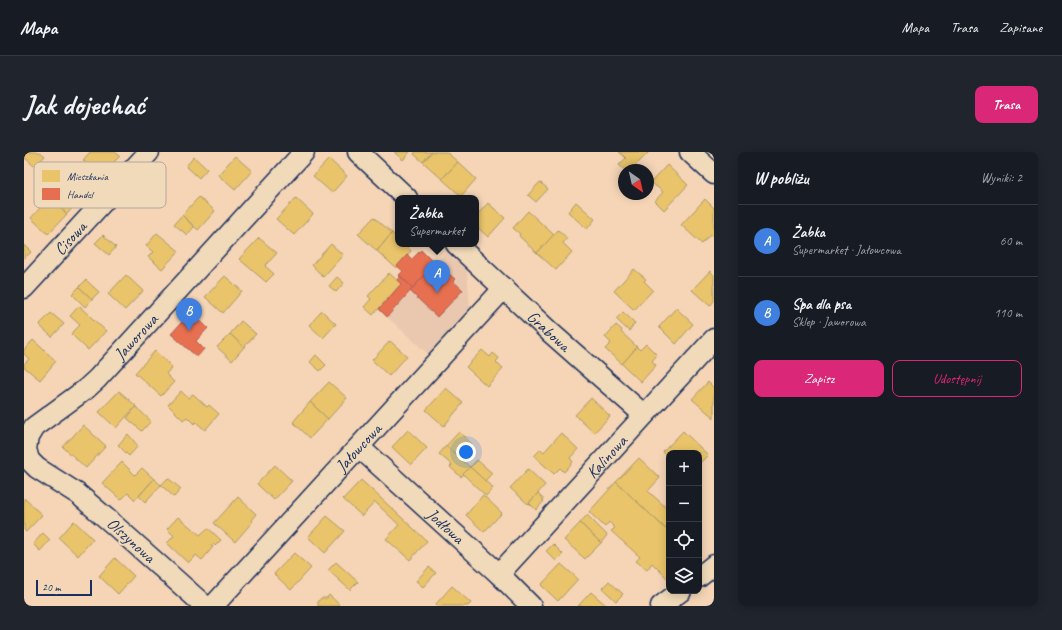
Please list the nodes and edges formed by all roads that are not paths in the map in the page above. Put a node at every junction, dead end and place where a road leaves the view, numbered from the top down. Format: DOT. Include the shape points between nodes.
graph roads {
  1 [pos="149,152"];
  2 [pos="304,152"];
  3 [pos="358,152"];
  4 [pos="690,152"];
  5 [pos="140,162"];
  6 [pos="714,174"];
  7 [pos="404,195"];
  8 [pos="98,208"];
  9 [pos="459,247"];
  10 [pos="24,288"];
  11 [pos="504,288"];
  12 [pos="714,339"];
  13 [pos="644,415"];
  14 [pos="359,447"];
  15 [pos="54,478"];
  16 [pos="714,565"];
  17 [pos="499,574"];
  18 [pos="702,575"];
  19 [pos="205,606"];
  20 [pos="213,606"];
  21 [pos="531,606"];
  1 -- 5 [label="street, Cisowa"];
  2 -- 15 [label="street, Jaworowa" via="97,379 34,427 28,436 26,449 29,460 36,468"];
  3 -- 7 [label="street"];
  4 -- 6 [label="street"];
  8 -- 10 [label="street, Cisowa"];
  9 -- 11 [label="street, Grabowa"];
  11 -- 13 [label="street, Grabowa"];
  11 -- 14 [label="street, Jałowcowa"];
  12 -- 13 [label="street, Kalinowa"];
  13 -- 17 [label="street, Kalinowa"];
  14 -- 17 [label="street, Jodłowa"];
  14 -- 20 [label="street, Jałowcowa"];
  15 -- 19 [label="street, Olszynowa" via="114,524"];
  16 -- 18 [label="street"];
  17 -- 21 [label="street, Jodłowa"];
}
